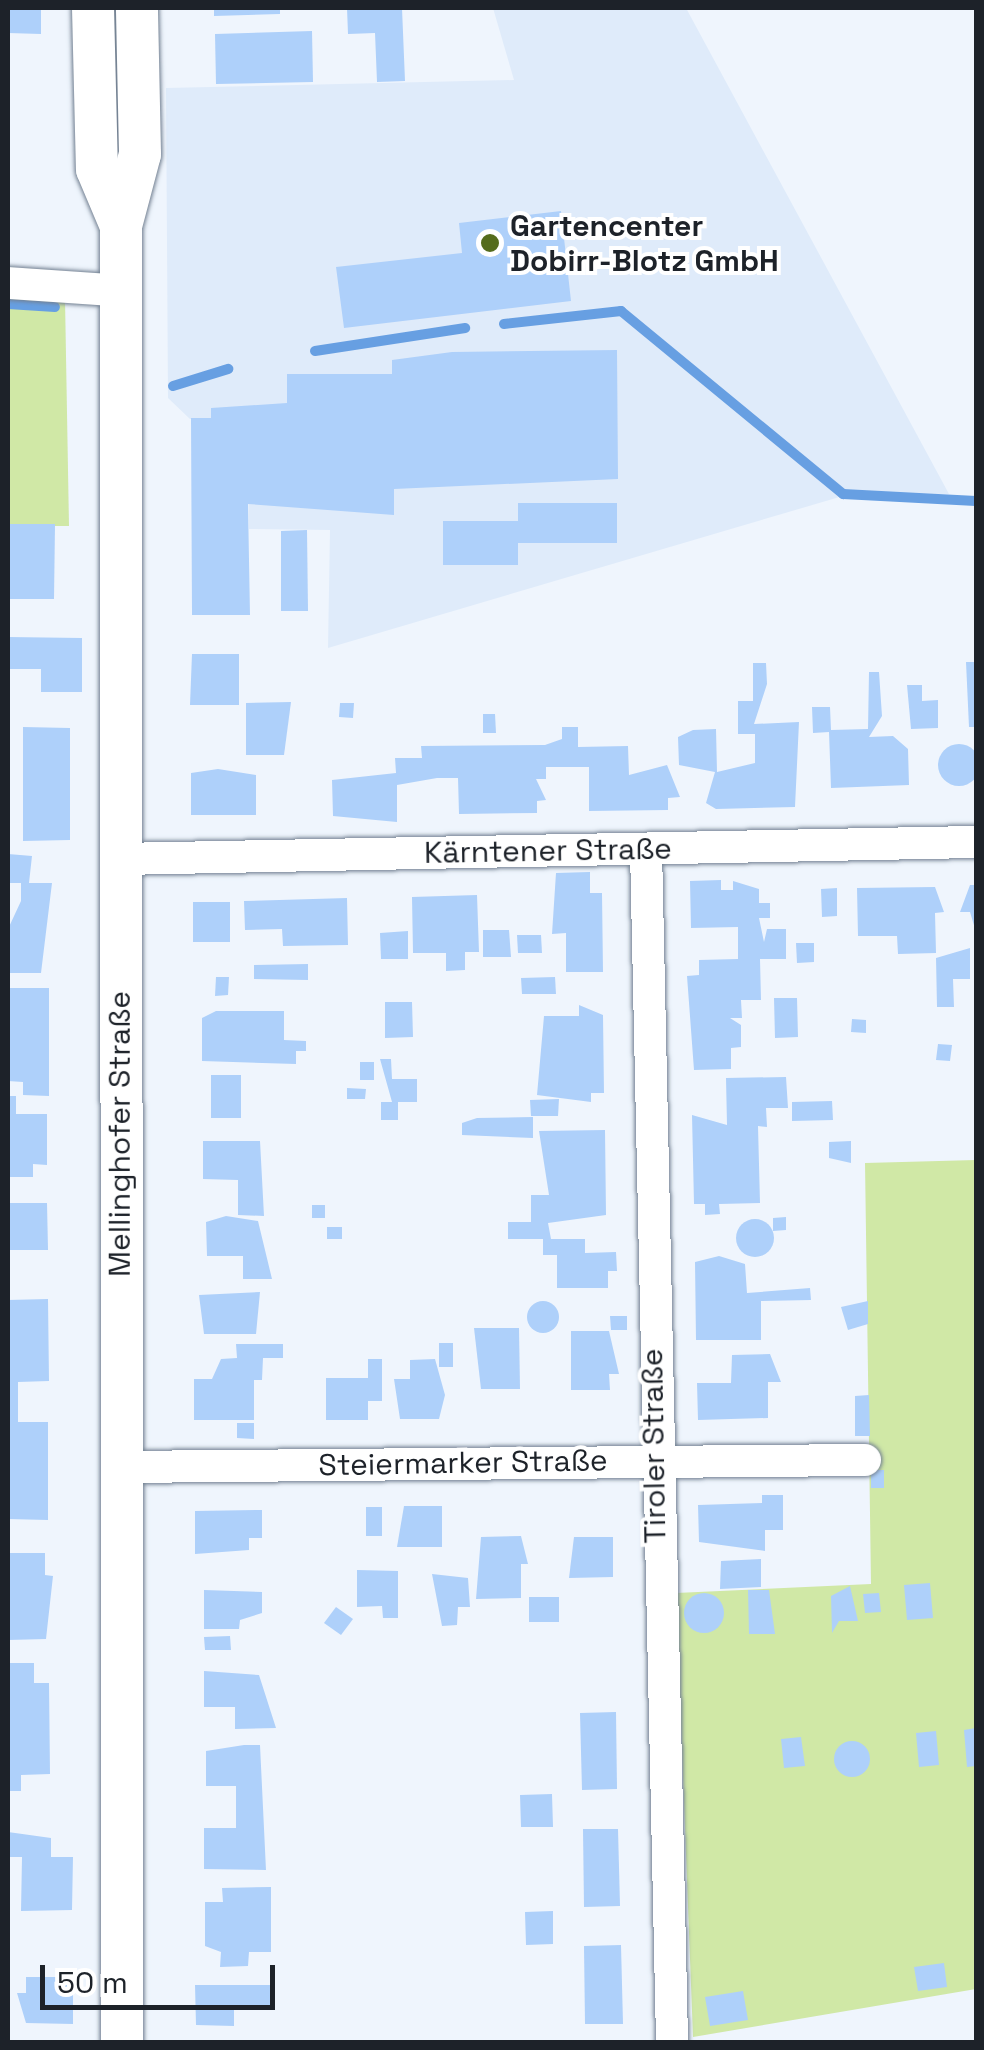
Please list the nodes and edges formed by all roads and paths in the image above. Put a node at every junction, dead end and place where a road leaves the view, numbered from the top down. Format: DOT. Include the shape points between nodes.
graph roads {
  1 [pos="93,8"];
  2 [pos="137,8"];
  3 [pos="122,226"];
  4 [pos="8,283"];
  5 [pos="126,291"];
  6 [pos="976,842"];
  7 [pos="646,849"];
  8 [pos="120,860"];
  9 [pos="865,1460"];
  10 [pos="653,1461"];
  11 [pos="120,1467"];
  12 [pos="122,2042"];
  13 [pos="672,2042"];
  1 -- 3 [label="main road, Mellinghofer Straße" via="97,169"];
  2 -- 3 [label="main road, Mellinghofer Straße" via="140,154"];
  3 -- 5 [label="main road, Mellinghofer Straße"];
  4 -- 5 [label="street"];
  5 -- 8 [label="main road, Mellinghofer Straße"];
  6 -- 7 [label="street, Kärntener Straße"];
  7 -- 8 [label="street, Kärntener Straße"];
  7 -- 10 [label="street, Tiroler Straße"];
  8 -- 11 [label="main road, Mellinghofer Straße"];
  9 -- 10 [label="street, Steiermarker Straße"];
  10 -- 11 [label="street, Steiermarker Straße"];
  10 -- 13 [label="street, Tiroler Straße"];
  11 -- 12 [label="main road, Mellinghofer Straße"];
}
